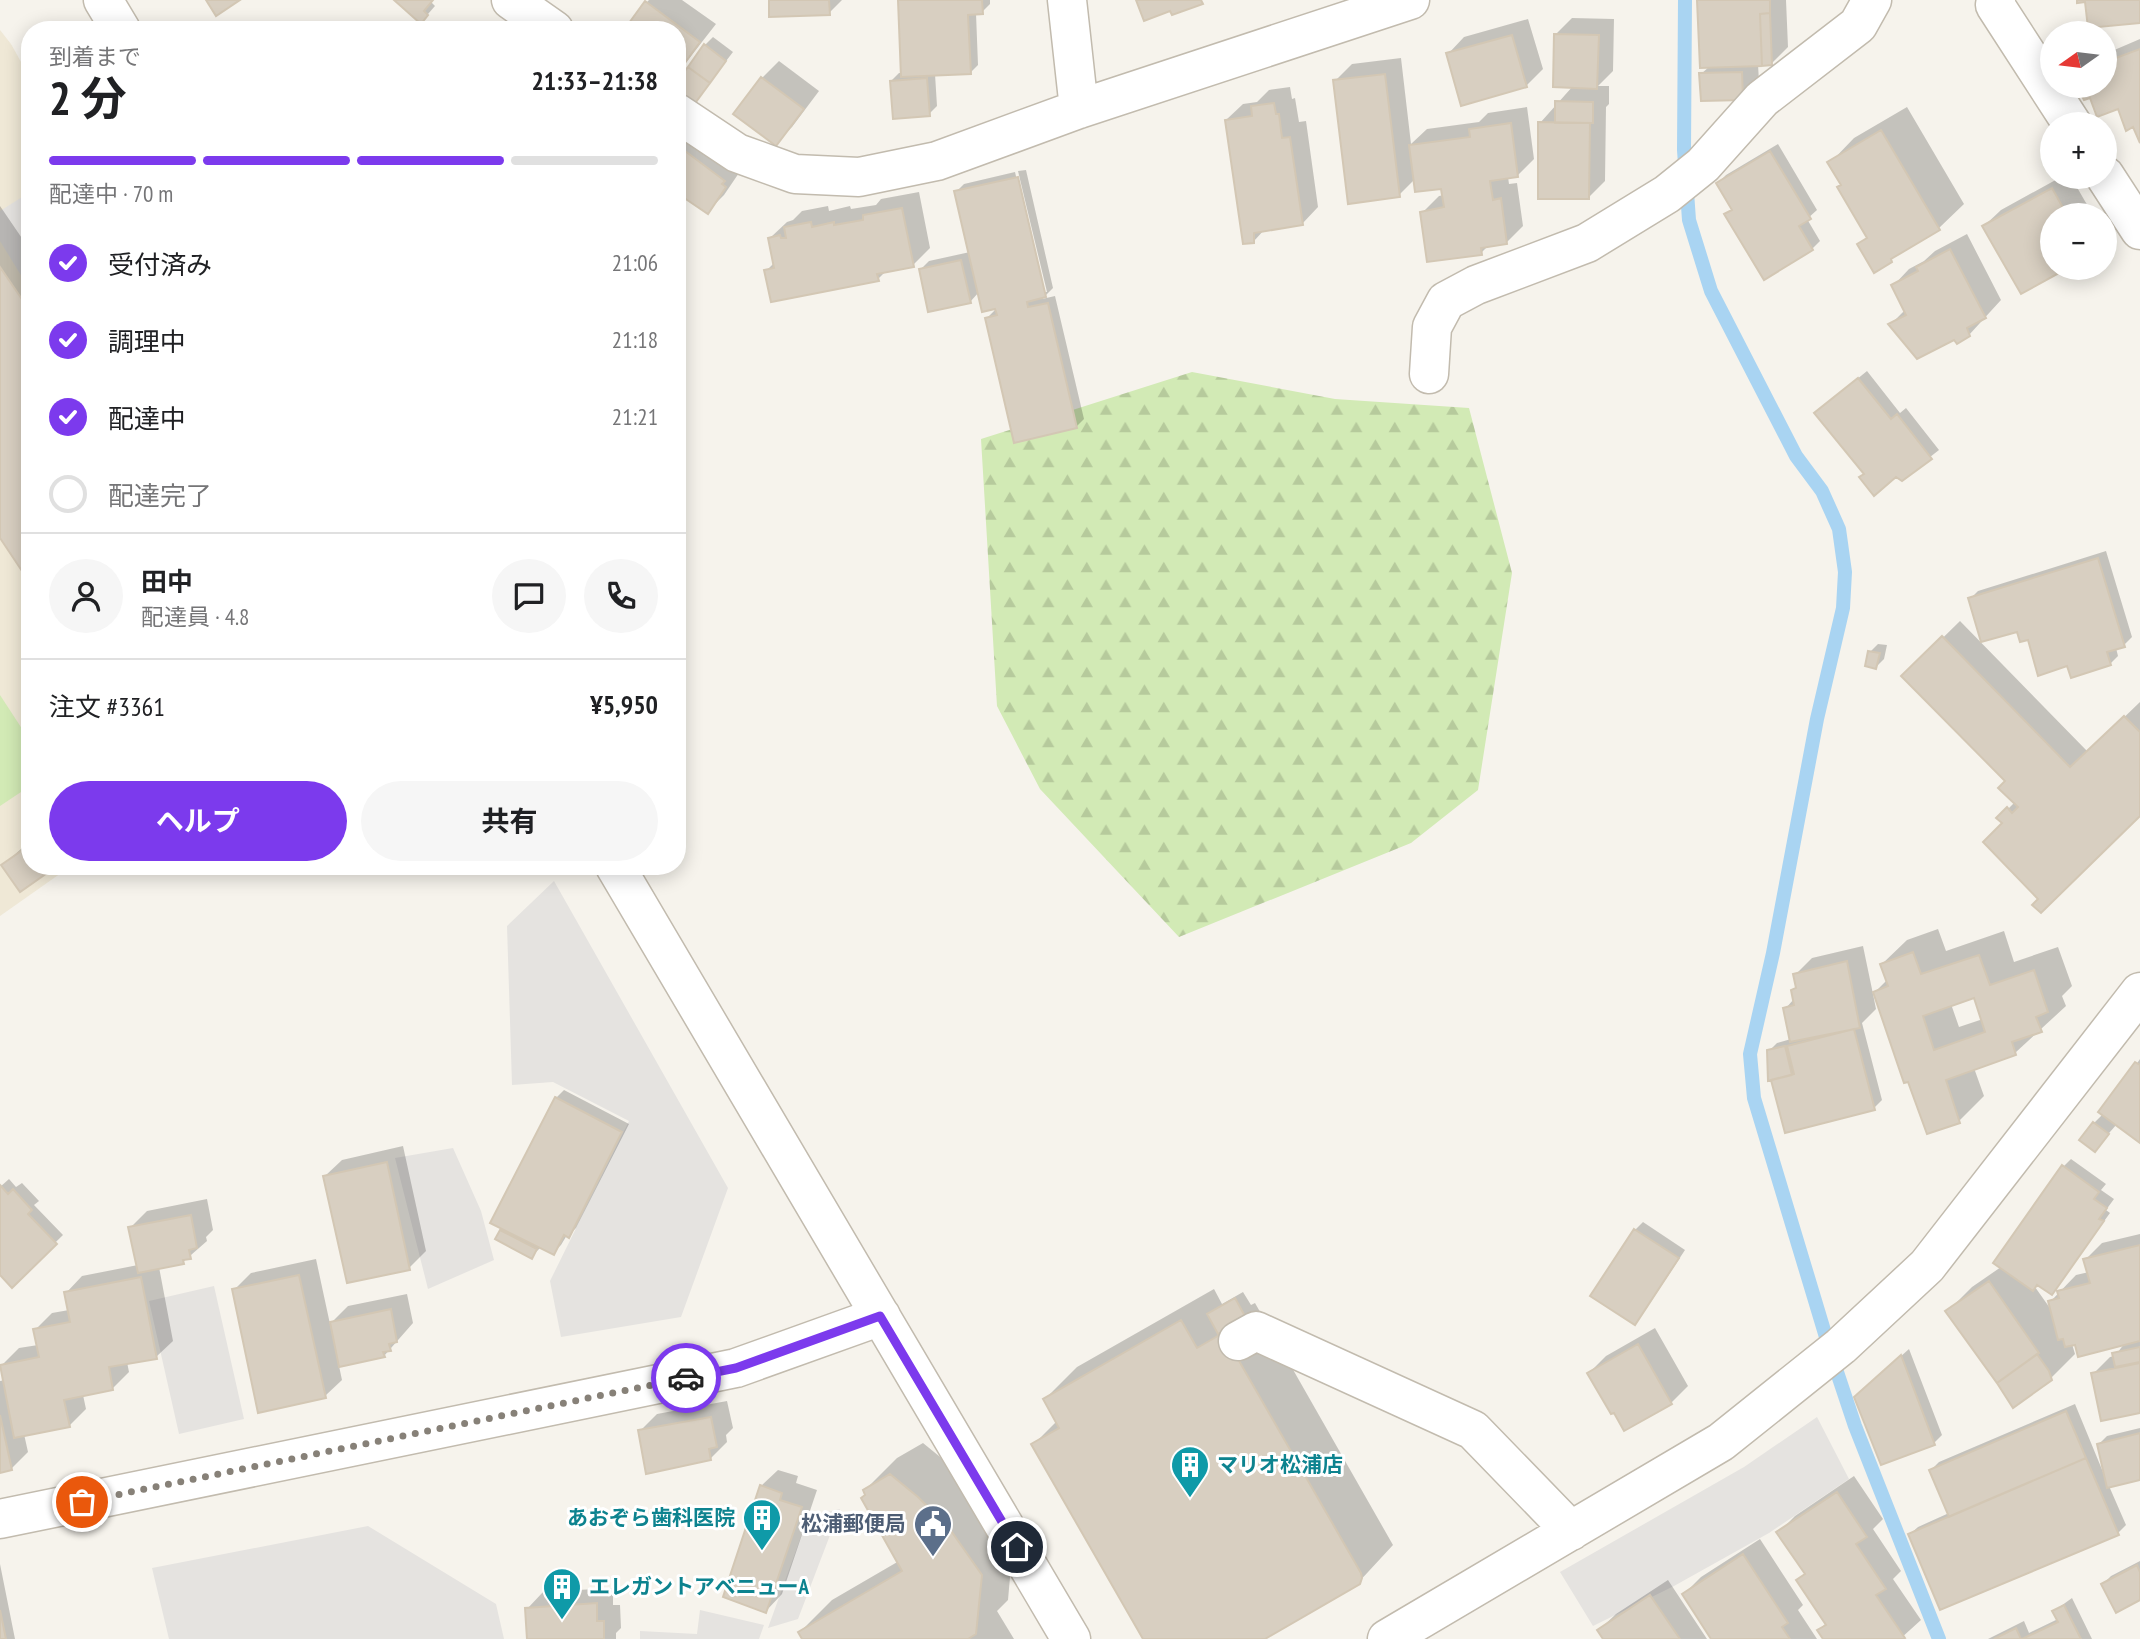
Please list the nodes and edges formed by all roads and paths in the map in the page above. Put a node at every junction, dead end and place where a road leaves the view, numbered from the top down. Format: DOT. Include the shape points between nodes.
graph roads {
  1 [pos="103,0"];
  2 [pos="511,0"];
  3 [pos="1067,0"];
  4 [pos="1410,0"];
  5 [pos="1872,0"];
  6 [pos="1989,2"];
  7 [pos="116,21"];
  8 [pos="541,21"];
  9 [pos="1079,109"];
  10 [pos="2064,112"];
  11 [pos="686,119"];
  12 [pos="2113,189"];
  13 [pos="2140,230"];
  14 [pos="1429,374"];
  15 [pos="620,875"];
  16 [pos="2140,992"];
  17 [pos="880,1316"];
  18 [pos="1238,1341"];
  19 [pos="0,1519"];
  20 [pos="1571,1531"];
  21 [pos="1071,1639"];
  22 [pos="1387,1639"];
  1 -- 7 [label="street"];
  2 -- 8 [label="street"];
  3 -- 9 [label="street"];
  4 -- 9 [label="street"];
  5 -- 14 [label="street" via="1858,25 1762,99 1703,165 1667,194 1587,243 1446,301 1432,327"];
  6 -- 10 [label="street"];
  9 -- 11 [label="street" via="937,161 859,177 795,174 737,153"];
  12 -- 13 [label="street"];
  15 -- 17 [label="street"];
  16 -- 20 [label="street" via="1927,1266 1841,1346 1721,1443"];
  17 -- 19 [label="street" via="736,1368"];
  17 -- 21 [label="street"];
  18 -- 20 [label="street" via="1256,1331 1473,1430"];
  20 -- 22 [label="street"];
}
